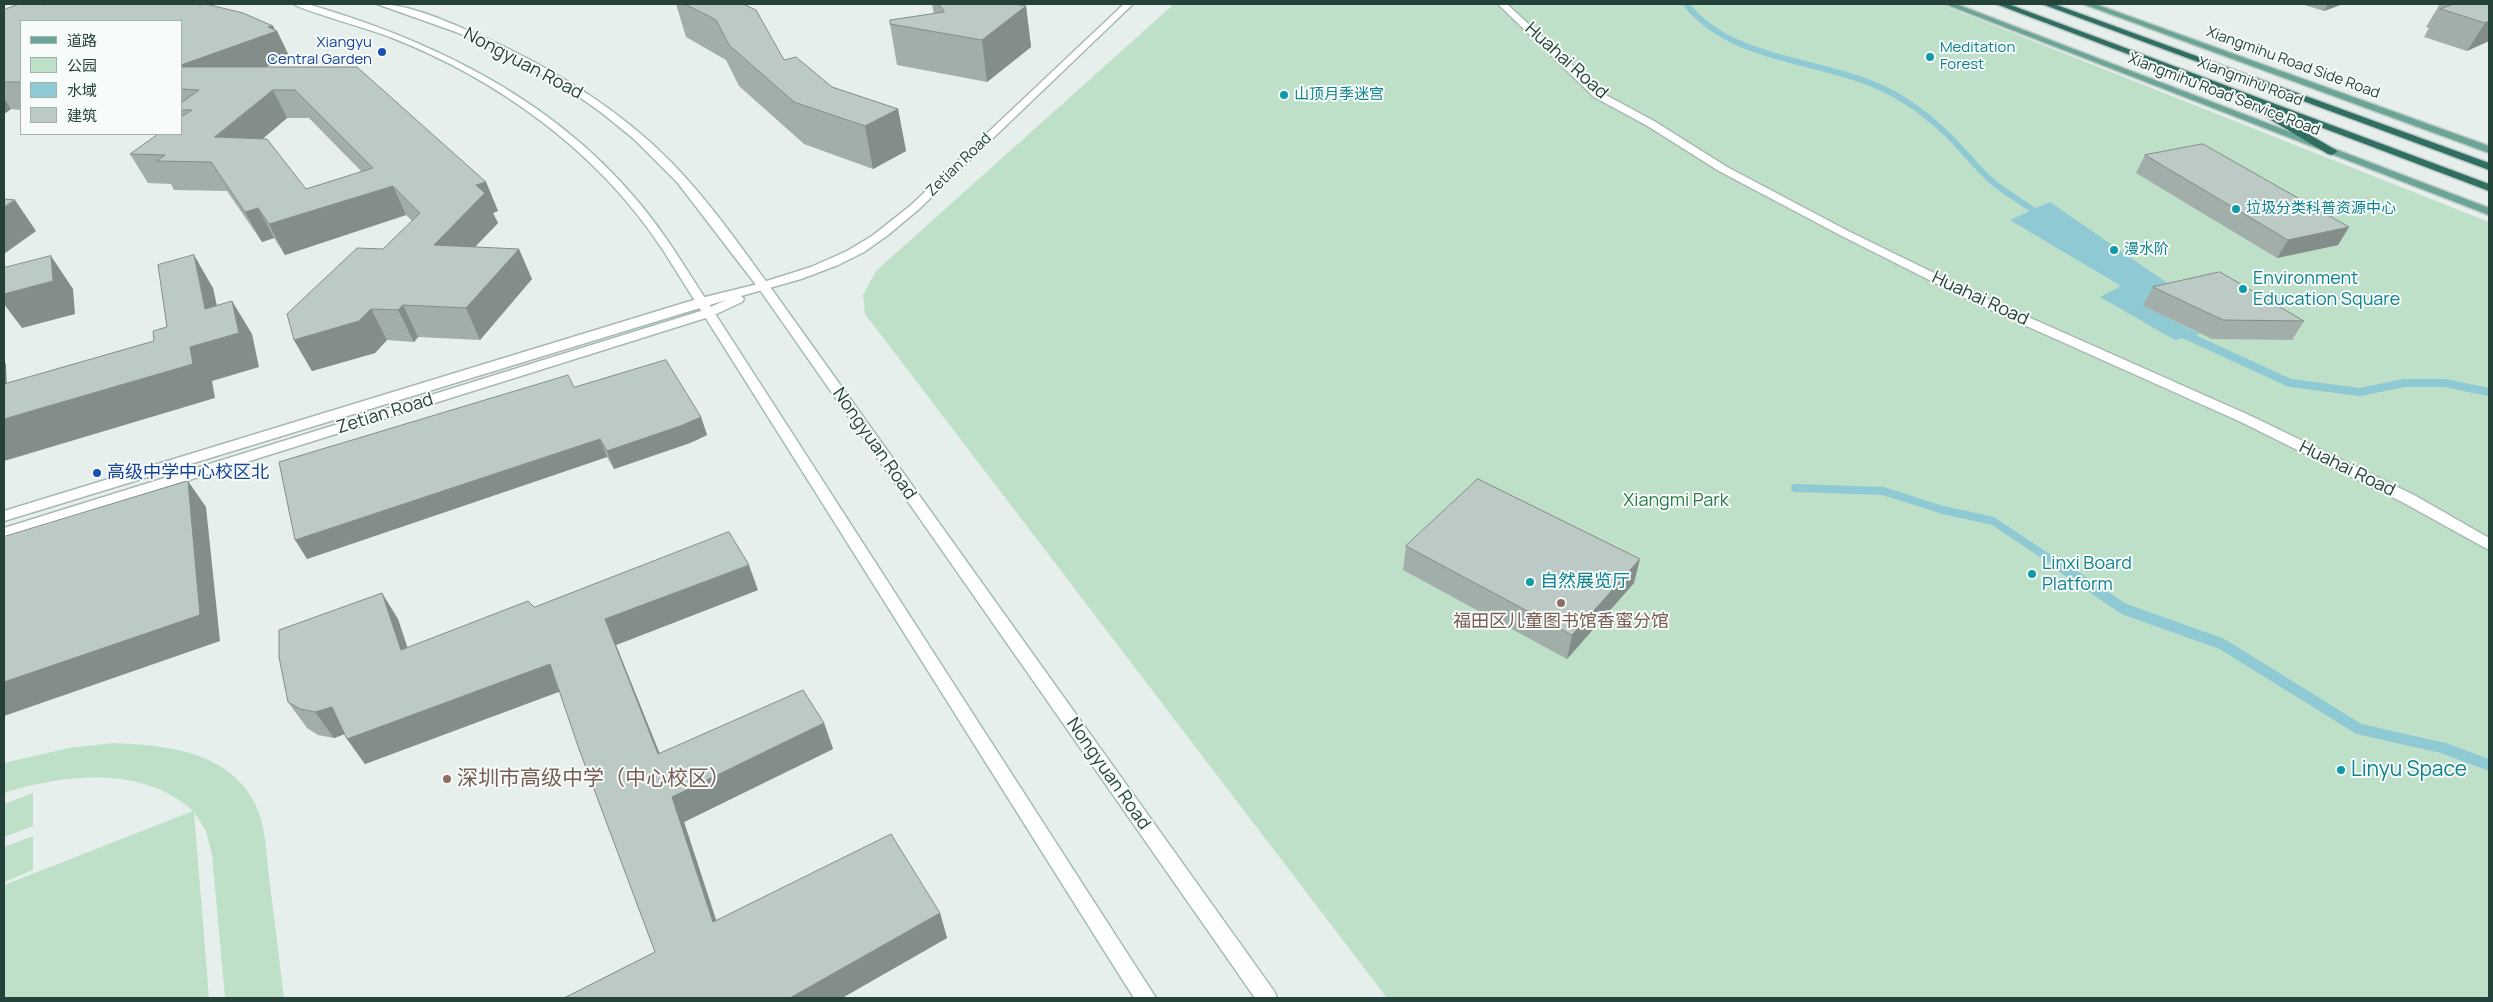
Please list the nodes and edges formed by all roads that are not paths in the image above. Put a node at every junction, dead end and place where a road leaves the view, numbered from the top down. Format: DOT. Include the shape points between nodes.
graph roads {
  1 [pos="298,4"];
  2 [pos="381,4"];
  3 [pos="1129,4"];
  4 [pos="1502,4"];
  5 [pos="1949,4"];
  6 [pos="2000,4"];
  7 [pos="2046,4"];
  8 [pos="2087,4"];
  9 [pos="2227,89"];
  10 [pos="2489,150"];
  11 [pos="2332,152"];
  12 [pos="2489,167"];
  13 [pos="2489,188"];
  14 [pos="2489,212"];
  15 [pos="764,287"];
  16 [pos="705,308"];
  17 [pos="4,516"];
  18 [pos="4,533"];
  19 [pos="2489,545"];
  20 [pos="1146,998"];
  21 [pos="1267,998"];
  1 -- 16 [label="main road, Nongyuan Road" via="378,28 443,55 502,87 543,116 588,154 634,202"];
  2 -- 15 [label="main road, Nongyuan Road" via="457,29 508,52 596,104 674,172 700,201"];
  3 -- 15 [label="main road, Zetian Road" via="921,202 882,234 851,254"];
  4 -- 19 [label="main road, Huahai Road" via="1598,95 1723,169 1977,299 2246,419 2409,499"];
  5 -- 11 [label="main road, Xiangmihu Road Service Road"];
  6 -- 9 [label="highway, Xiangmihu Road"];
  7 -- 12 [label="highway, Xiangmihu Road"];
  8 -- 10 [label="main road, Xiangmihu Road Side Road"];
  9 -- 11 [label="highway"];
  9 -- 13 [label="highway, Xiangmihu Road"];
  11 -- 14 [label="main road, Xiangmihu Road Service Road"];
  15 -- 16 [label="main road, Zetian Road"];
  15 -- 21 [label="main road, Nongyuan Road"];
  16 -- 17 [label="main road, Zetian Road"];
  16 -- 18 [label="main road, Zetian Road"];
  16 -- 20 [label="main road, Nongyuan Road"];
}
